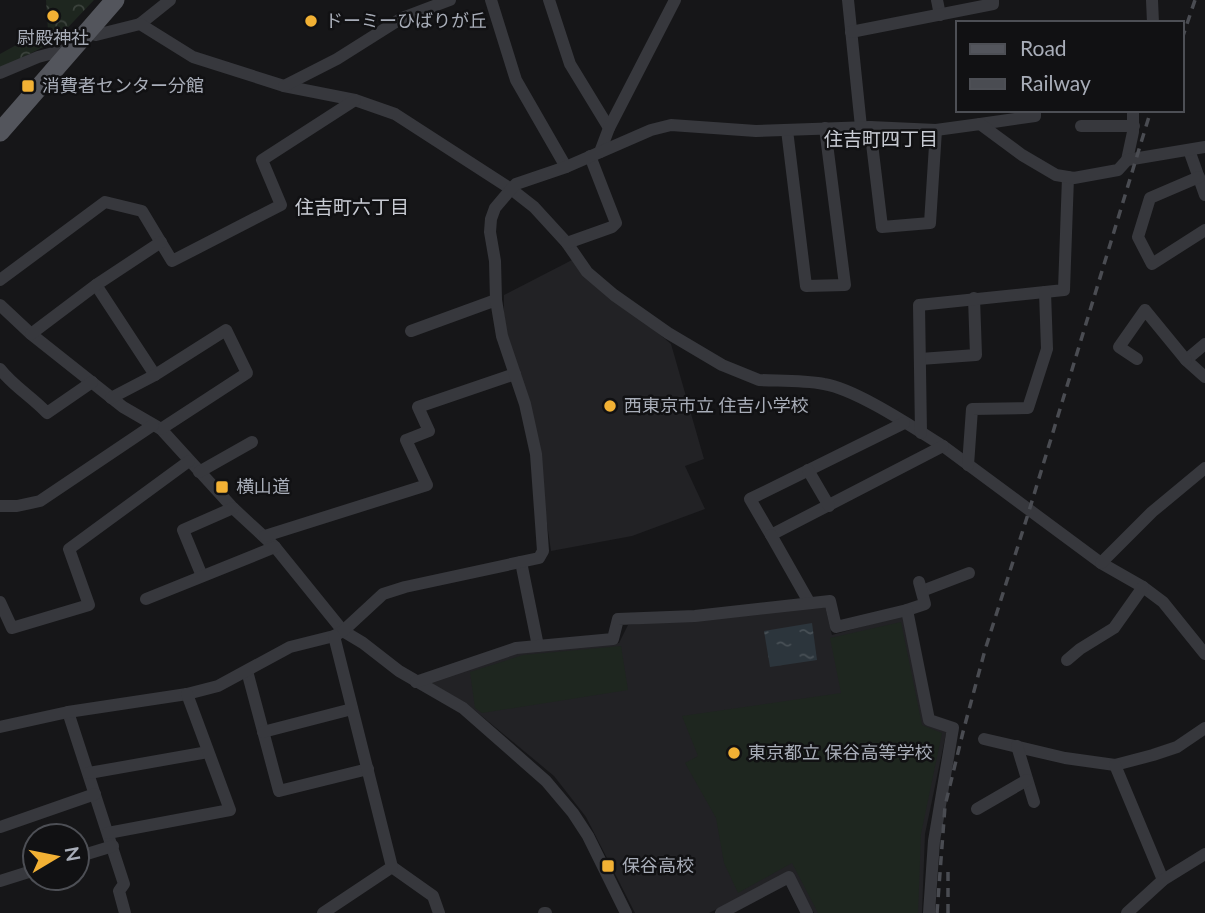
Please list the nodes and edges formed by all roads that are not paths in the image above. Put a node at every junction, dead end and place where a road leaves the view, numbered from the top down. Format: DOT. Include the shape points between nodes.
graph roads {
  1 [pos="114,0"];
  2 [pos="170,0"];
  3 [pos="491,0"];
  4 [pos="549,0"];
  5 [pos="674,0"];
  6 [pos="848,0"];
  7 [pos="937,0"];
  8 [pos="993,0"];
  9 [pos="1152,0"];
  10 [pos="443,1"];
  11 [pos="940,15"];
  12 [pos="1153,21"];
  13 [pos="140,24"];
  14 [pos="86,32"];
  15 [pos="851,32"];
  16 [pos="72,48"];
  17 [pos="0,73"];
  18 [pos="284,86"];
  19 [pos="355,100"];
  20 [pos="1035,112"];
  21 [pos="1133,112"];
  22 [pos="980,124"];
  23 [pos="1134,125"];
  24 [pos="1081,126"];
  25 [pos="865,127"];
  26 [pos="609,128"];
  27 [pos="825,128"];
  28 [pos="787,130"];
  29 [pos="936,130"];
  30 [pos="0,132"];
  31 [pos="1205,147"];
  32 [pos="1189,150"];
  33 [pos="595,154"];
  34 [pos="1127,160"];
  35 [pos="565,167"];
  36 [pos="1068,177"];
  37 [pos="1199,177"];
  38 [pos="511,189"];
  39 [pos="1205,195"];
  40 [pos="1205,230"];
  41 [pos="160,242"];
  42 [pos="567,243"];
  43 [pos="0,280"];
  44 [pos="96,285"];
  45 [pos="1045,292"];
  46 [pos="974,299"];
  47 [pos="496,300"];
  48 [pos="0,305"];
  49 [pos="411,331"];
  50 [pos="31,334"];
  51 [pos="1205,344"];
  52 [pos="920,359"];
  53 [pos="1137,359"];
  54 [pos="1186,360"];
  55 [pos="0,369"];
  56 [pos="155,374"];
  57 [pos="515,374"];
  58 [pos="1205,377"];
  59 [pos="92,382"];
  60 [pos="111,398"];
  61 [pos="904,423"];
  62 [pos="157,427"];
  63 [pos="920,433"];
  64 [pos="252,442"];
  65 [pos="943,446"];
  66 [pos="190,461"];
  67 [pos="968,465"];
  68 [pos="1205,468"];
  69 [pos="808,470"];
  70 [pos="199,472"];
  71 [pos="0,506"];
  72 [pos="829,506"];
  73 [pos="233,508"];
  74 [pos="771,535"];
  75 [pos="265,536"];
  76 [pos="275,547"];
  77 [pos="521,562"];
  78 [pos="1101,564"];
  79 [pos="969,573"];
  80 [pos="202,576"];
  81 [pos="1143,587"];
  82 [pos="146,600"];
  83 [pos="0,602"];
  84 [pos="809,602"];
  85 [pos="907,610"];
  86 [pos="338,634"];
  87 [pos="538,646"];
  88 [pos="1205,654"];
  89 [pos="1067,660"];
  90 [pos="247,671"];
  91 [pos="416,682"];
  92 [pos="187,694"];
  93 [pos="352,709"];
  94 [pos="68,712"];
  95 [pos="0,727"];
  96 [pos="1205,728"];
  97 [pos="263,732"];
  98 [pos="984,739"];
  99 [pos="1017,746"];
  100 [pos="208,752"];
  101 [pos="1115,765"];
  102 [pos="368,769"];
  103 [pos="89,773"];
  104 [pos="1027,780"];
  105 [pos="95,794"];
  106 [pos="1034,802"];
  107 [pos="977,809"];
  108 [pos="0,827"];
  109 [pos="110,839"];
  110 [pos="91,849"];
  111 [pos="1205,855"];
  112 [pos="392,867"];
  113 [pos="21,874"];
  114 [pos="1163,880"];
  115 [pos="0,881"];
  116 [pos="125,913"];
  117 [pos="323,913"];
  118 [pos="439,913"];
  119 [pos="626,913"];
  120 [pos="721,913"];
  121 [pos="807,913"];
  122 [pos="929,913"];
  123 [pos="1127,913"];
  1 -- 14 [label="main road"];
  2 -- 13 [label="street"];
  3 -- 35 [label="street" via="516,80"];
  4 -- 26 [label="street" via="570,64"];
  5 -- 26 [label="street"];
  6 -- 15 [label="street"];
  7 -- 11 [label="street"];
  8 -- 11 [label="street" via="993,4"];
  9 -- 12 [label="street"];
  10 -- 18 [label="street" via="402,18 347,54"];
  11 -- 15 [label="street"];
  13 -- 14 [label="street" via="96,35"];
  13 -- 18 [label="street" via="193,57"];
  14 -- 16 [label="main road"];
  15 -- 25 [label="street"];
  16 -- 17 [label="street"];
  16 -- 30 [label="main road"];
  18 -- 19 [label="street"];
  19 -- 38 [label="street" via="395,114"];
  19 -- 41 [label="street" via="262,160 281,205 172,261"];
  20 -- 22 [label="street" via="1035,116"];
  21 -- 23 [label="street"];
  22 -- 29 [label="street"];
  22 -- 36 [label="street" via="1022,155"];
  23 -- 24 [label="street"];
  23 -- 34 [label="street"];
  25 -- 27 [label="street"];
  25 -- 29 [label="street"];
  25 -- 29 [label="street" via="882,228 930,223"];
  26 -- 33 [label="street"];
  27 -- 28 [label="street"];
  27 -- 28 [label="street" via="845,285 806,286"];
  28 -- 33 [label="street" via="671,125"];
  31 -- 32 [label="street"];
  32 -- 34 [label="street"];
  32 -- 37 [label="street"];
  33 -- 35 [label="street"];
  33 -- 42 [label="street" via="616,223"];
  34 -- 36 [label="street" via="1118,170"];
  35 -- 38 [label="street"];
  36 -- 45 [label="street" via="1064,290"];
  37 -- 39 [label="street"];
  37 -- 40 [label="street" via="1150,198 1138,237 1152,264"];
  38 -- 42 [label="street"];
  38 -- 47 [label="street" via="491,219"];
  41 -- 43 [label="street" via="142,211 105,202"];
  41 -- 44 [label="street"];
  42 -- 61 [label="street" via="587,272 614,295 722,365 759,380 845,390"];
  44 -- 50 [label="street"];
  44 -- 56 [label="street"];
  45 -- 46 [label="street"];
  45 -- 67 [label="street" via="1047,349 1028,408 972,409"];
  46 -- 52 [label="street" via="919,305"];
  46 -- 52 [label="street" via="976,355"];
  47 -- 49 [label="street"];
  47 -- 57 [label="street"];
  48 -- 50 [label="street"];
  50 -- 59 [label="street"];
  51 -- 54 [label="street"];
  52 -- 63 [label="street"];
  53 -- 54 [label="street" via="1119,347 1145,310"];
  54 -- 58 [label="street"];
  55 -- 59 [label="street" via="47,413"];
  56 -- 60 [label="street"];
  56 -- 62 [label="street" via="226,330 247,373"];
  57 -- 75 [label="street" via="418,407 429,431 407,440 427,485"];
  57 -- 77 [label="street" via="536,454 543,551 539,558"];
  59 -- 60 [label="street"];
  60 -- 62 [label="street"];
  61 -- 63 [label="street"];
  61 -- 69 [label="street"];
  62 -- 66 [label="street"];
  62 -- 71 [label="street" via="40,501"];
  63 -- 65 [label="street"];
  64 -- 70 [label="street"];
  65 -- 67 [label="street"];
  65 -- 72 [label="street"];
  66 -- 70 [label="street"];
  66 -- 83 [label="street" via="69,549 89,605 12,628"];
  67 -- 78 [label="street"];
  68 -- 78 [label="street" via="1152,512"];
  69 -- 72 [label="street"];
  69 -- 74 [label="street" via="750,499"];
  70 -- 73 [label="street"];
  72 -- 74 [label="street"];
  73 -- 75 [label="street"];
  73 -- 80 [label="street" via="183,530"];
  74 -- 84 [label="street"];
  75 -- 76 [label="street"];
  76 -- 80 [label="street"];
  76 -- 86 [label="street"];
  77 -- 86 [label="street" via="383,594"];
  77 -- 87 [label="street"];
  78 -- 81 [label="street"];
  79 -- 85 [label="street" via="920,587 925,604"];
  80 -- 82 [label="street"];
  81 -- 88 [label="street" via="1163,603"];
  81 -- 89 [label="street" via="1114,628"];
  84 -- 85 [label="street" via="830,601 835,628"];
  84 -- 87 [label="street" via="695,616 618,619 613,639"];
  85 -- 122 [label="street" via="929,720 953,728 934,841"];
  86 -- 90 [label="street" via="290,647"];
  86 -- 91 [label="street"];
  86 -- 93 [label="street"];
  87 -- 91 [label="street" via="516,648"];
  90 -- 92 [label="street" via="218,687"];
  90 -- 97 [label="street"];
  91 -- 119 [label="street" via="463,708 546,781 588,836"];
  92 -- 94 [label="street"];
  92 -- 100 [label="street"];
  93 -- 97 [label="street"];
  93 -- 102 [label="street"];
  94 -- 95 [label="street"];
  94 -- 103 [label="street"];
  96 -- 101 [label="street" via="1177,747"];
  97 -- 102 [label="street" via="279,791"];
  98 -- 99 [label="street"];
  99 -- 101 [label="street"];
  99 -- 104 [label="street"];
  100 -- 103 [label="street"];
  100 -- 109 [label="street" via="230,810"];
  101 -- 114 [label="street"];
  102 -- 112 [label="street"];
  103 -- 105 [label="street"];
  104 -- 106 [label="street"];
  104 -- 107 [label="street"];
  105 -- 108 [label="street"];
  105 -- 109 [label="street"];
  109 -- 110 [label="street"];
  109 -- 116 [label="street" via="124,884 119,891"];
  111 -- 114 [label="street"];
  112 -- 117 [label="street"];
  112 -- 118 [label="street" via="433,896"];
  113 -- 115 [label="street"];
  114 -- 123 [label="street"];
  120 -- 121 [label="street" via="789,877"];
}
